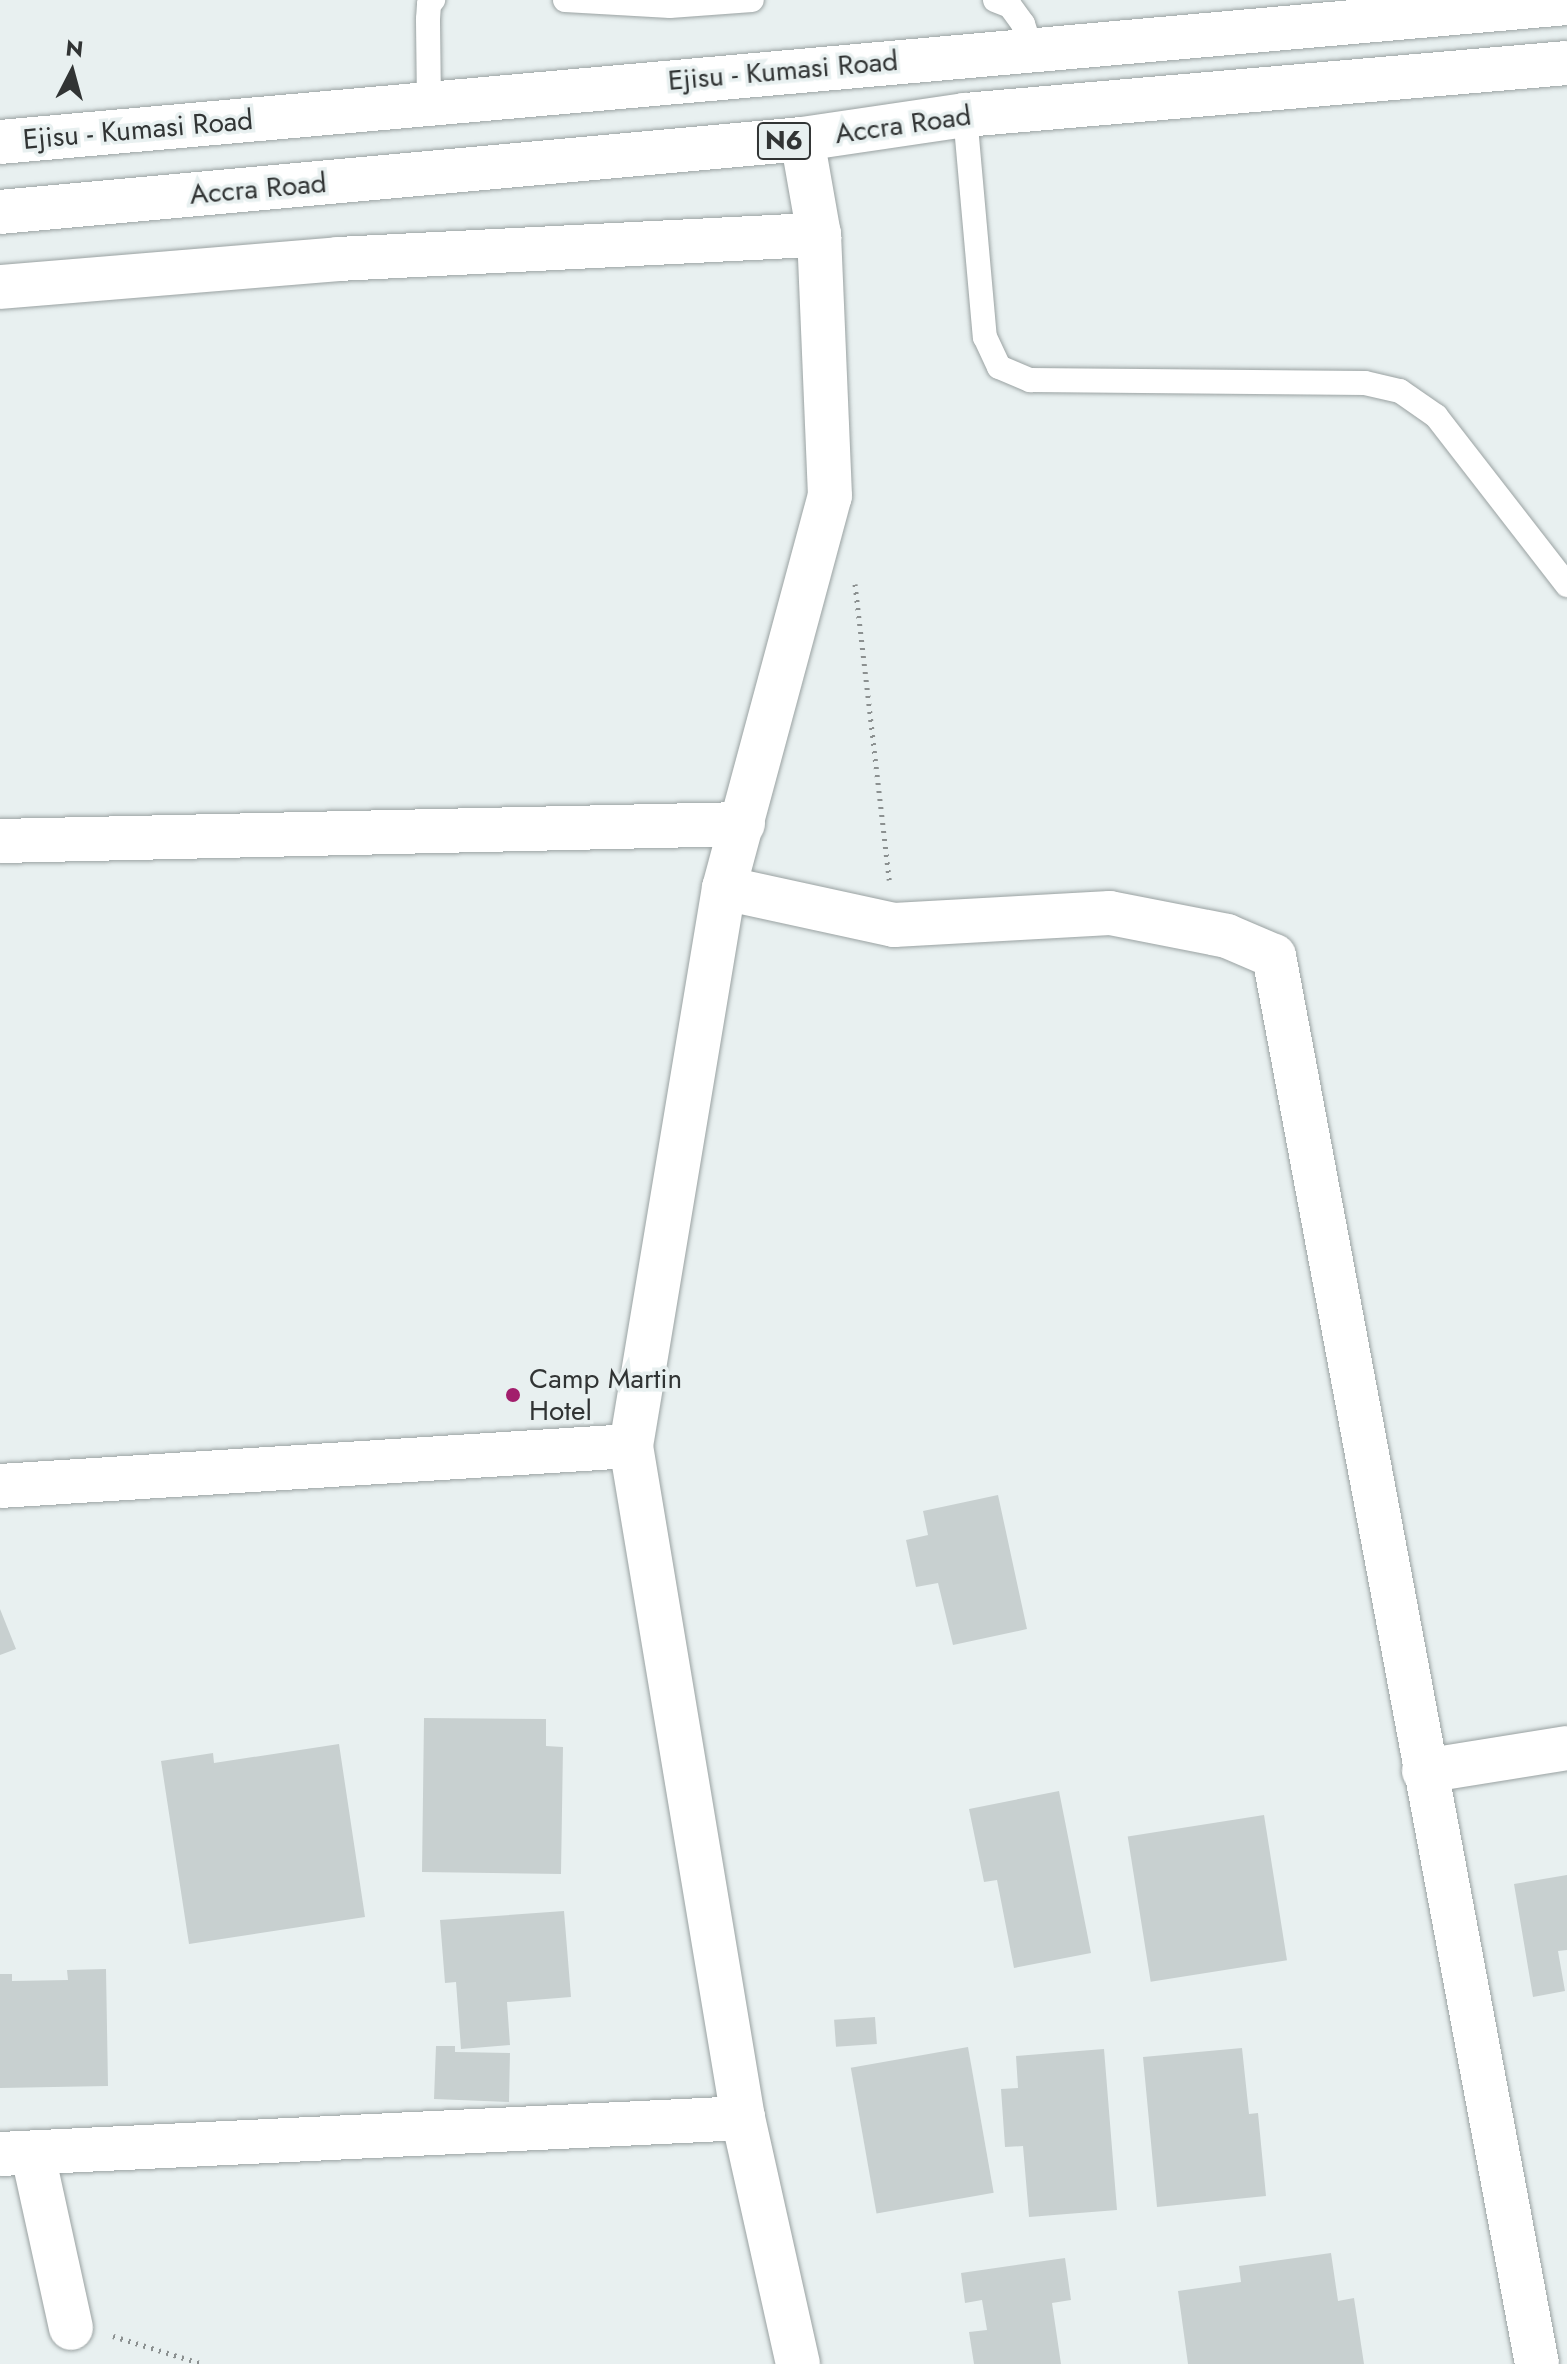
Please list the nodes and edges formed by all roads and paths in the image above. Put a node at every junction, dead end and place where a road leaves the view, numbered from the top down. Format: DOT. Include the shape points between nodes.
graph roads {
  1 [pos="433,0"];
  2 [pos="565,0"];
  3 [pos="752,0"];
  4 [pos="995,0"];
  5 [pos="1567,3"];
  6 [pos="1031,48"];
  7 [pos="1567,63"];
  8 [pos="429,104"];
  9 [pos="965,115"];
  10 [pos="802,139"];
  11 [pos="0,142"];
  12 [pos="0,212"];
  13 [pos="819,235"];
  14 [pos="0,287"];
  15 [pos="854,572"];
  16 [pos="1567,585"];
  17 [pos="743,824"];
  18 [pos="0,841"];
  19 [pos="724,888"];
  20 [pos="894,925"];
  21 [pos="631,1446"];
  22 [pos="0,1486"];
  23 [pos="1567,1748"];
  24 [pos="1424,1771"];
  25 [pos="743,2118"];
  26 [pos="16,2154"];
  27 [pos="71,2328"];
  28 [pos="203,2364"];
  29 [pos="798,2364"];
  30 [pos="1537,2364"];
  1 -- 8 [label="lane" via="428,19"];
  2 -- 3 [label="lane" via="670,6"];
  4 -- 6 [label="lane" via="1010,6"];
  5 -- 6 [label="main road, Ejisu - Kumasi Road"];
  6 -- 8 [label="main road, Ejisu - Kumasi Road"];
  7 -- 9 [label="main road, Accra Road / N6"];
  8 -- 11 [label="main road, Ejisu - Kumasi Road"];
  9 -- 10 [label="main road, Accra Road / N6"];
  9 -- 16 [label="lane" via="985,337 999,367 1030,380 1365,383 1400,391 1436,416"];
  10 -- 12 [label="main road, Accra Road / N6"];
  10 -- 13 [label="main road"];
  13 -- 14 [label="main road" via="338,259"];
  13 -- 17 [label="main road" via="830,496"];
  15 -- 20 [label="path"];
  17 -- 18 [label="main road"];
  17 -- 19 [label="main road"];
  19 -- 20 [label="main road"];
  19 -- 21 [label="main road"];
  20 -- 24 [label="main road" via="1110,913 1227,936 1274,956"];
  21 -- 22 [label="main road"];
  21 -- 25 [label="main road"];
  23 -- 24 [label="main road"];
  24 -- 30 [label="main road"];
  25 -- 26 [label="main road"];
  25 -- 29 [label="main road"];
  26 -- 27 [label="main road"];
  27 -- 28 [label="path" via="127,2339"];
}
